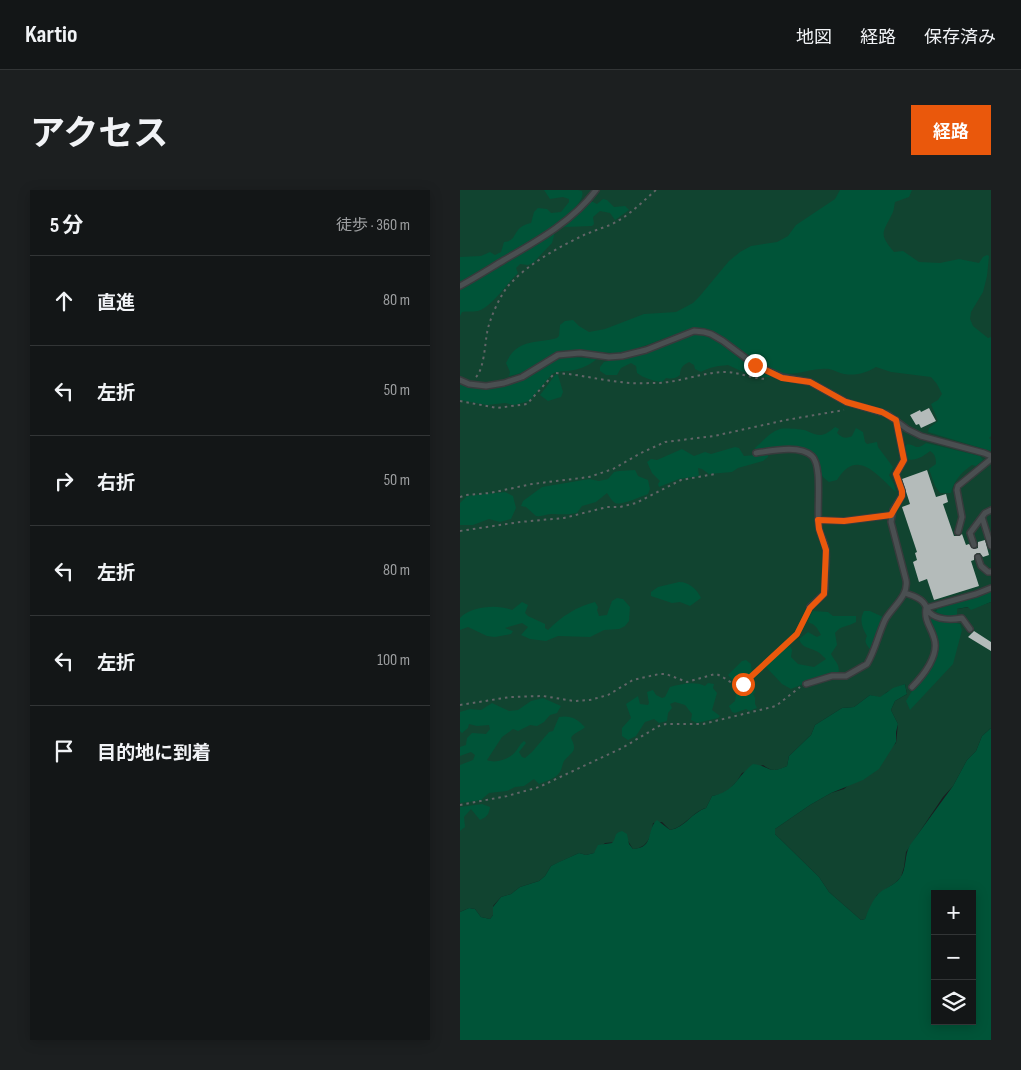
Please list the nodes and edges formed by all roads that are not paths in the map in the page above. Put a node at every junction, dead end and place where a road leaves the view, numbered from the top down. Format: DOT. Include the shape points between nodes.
graph roads {
  1 [pos="596,190"];
  2 [pos="460,286"];
  3 [pos="460,380"];
  4 [pos="896,420"];
  5 [pos="756,453"];
  6 [pos="991,458"];
  7 [pos="991,510"];
  8 [pos="891,515"];
  9 [pos="982,517"];
  10 [pos="818,520"];
  11 [pos="958,532"];
  12 [pos="974,544"];
  13 [pos="991,546"];
  14 [pos="978,557"];
  15 [pos="991,572"];
  16 [pos="991,588"];
  17 [pos="905,593"];
  18 [pos="810,608"];
  19 [pos="926,608"];
  20 [pos="970,629"];
  21 [pos="806,684"];
  22 [pos="912,687"];
  1 -- 2 [label="lane" via="558,226"];
  3 -- 4 [label="lane" via="486,386 504,383 522,377 558,355 622,356 694,331 711,334 750,362 782,378 810,382 846,402 882,412"];
  4 -- 6 [label="lane" via="921,436 984,453"];
  4 -- 8 [label="lane" via="904,460 896,474 902,496"];
  5 -- 10 [label="lane" via="802,450 815,459"];
  6 -- 11 [label="lane" via="956,490 962,522"];
  7 -- 9 [label="lane"];
  8 -- 10 [label="lane" via="844,521"];
  8 -- 17 [label="lane" via="906,580"];
  9 -- 12 [label="lane" via="970,533"];
  9 -- 13 [label="lane"];
  10 -- 18 [label="lane" via="826,550 825,589"];
  14 -- 15 [label="lane" via="984,569"];
  16 -- 19 [label="lane"];
  17 -- 19 [label="lane" via="915,596"];
  17 -- 21 [label="lane" via="885,620 867,664 846,676 832,676"];
  19 -- 20 [label="lane" via="935,616 952,620 962,618"];
  19 -- 22 [label="lane" via="935,646 928,667"];
}
